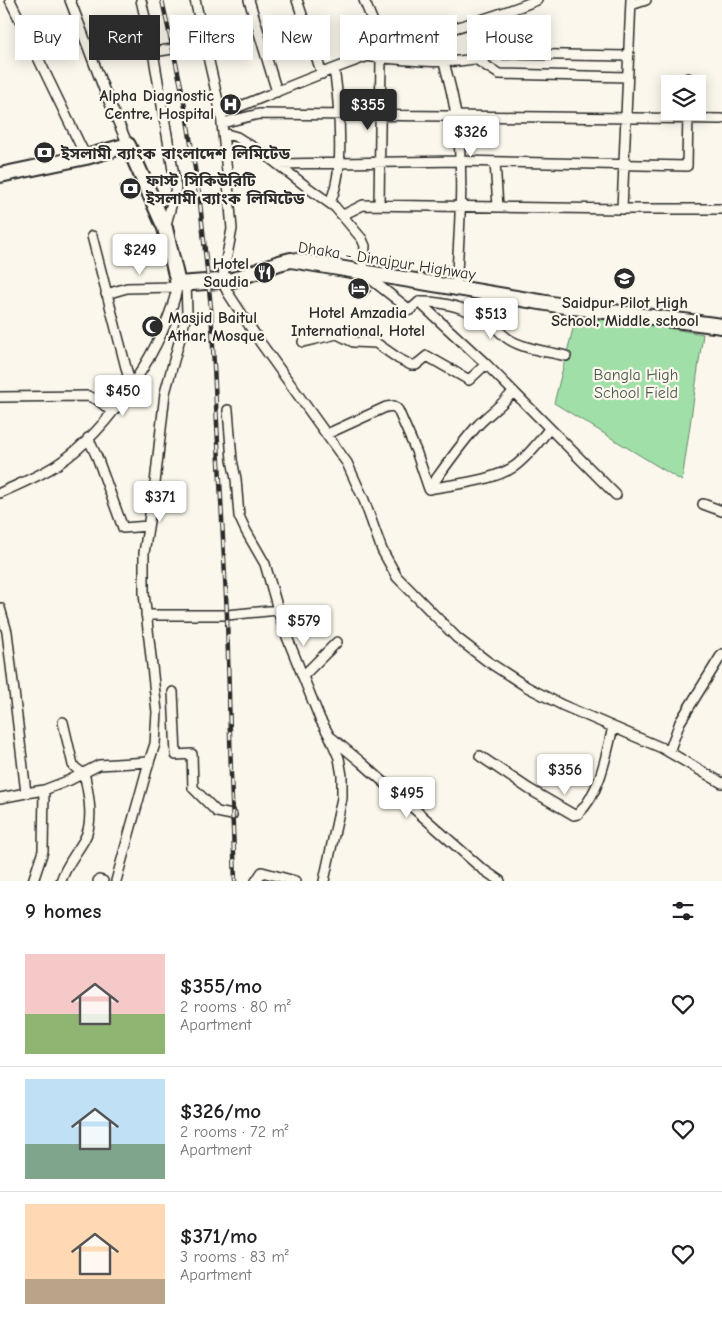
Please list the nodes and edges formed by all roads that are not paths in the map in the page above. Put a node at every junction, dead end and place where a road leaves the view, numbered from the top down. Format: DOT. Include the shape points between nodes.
graph roads {
  1 [pos="10,0"];
  2 [pos="70,0"];
  3 [pos="141,0"];
  4 [pos="196,0"];
  5 [pos="249,0"];
  6 [pos="297,0"];
  7 [pos="364,0"];
  8 [pos="537,0"];
  9 [pos="646,0"];
  10 [pos="631,2"];
  11 [pos="144,15"];
  12 [pos="369,15"];
  13 [pos="457,28"];
  14 [pos="551,55"];
  15 [pos="628,56"];
  16 [pos="154,60"];
  17 [pos="359,60"];
  18 [pos="383,60"];
  19 [pos="429,60"];
  20 [pos="476,60"];
  21 [pos="444,62"];
  22 [pos="334,70"];
  23 [pos="322,74"];
  24 [pos="627,77"];
  25 [pos="277,92"];
  26 [pos="338,115"];
  27 [pos="380,115"];
  28 [pos="456,116"];
  29 [pos="661,116"];
  30 [pos="706,117"];
  31 [pos="222,118"];
  32 [pos="626,118"];
  33 [pos="722,119"];
  34 [pos="688,120"];
  35 [pos="223,134"];
  36 [pos="128,144"];
  37 [pos="86,157"];
  38 [pos="460,161"];
  39 [pos="380,162"];
  40 [pos="495,162"];
  41 [pos="340,163"];
  42 [pos="278,164"];
  43 [pos="624,165"];
  44 [pos="0,175"];
  45 [pos="330,204"];
  46 [pos="379,205"];
  47 [pos="460,206"];
  48 [pos="498,207"];
  49 [pos="622,209"];
  50 [pos="722,209"];
  51 [pos="343,215"];
  52 [pos="165,228"];
  53 [pos="92,236"];
  54 [pos="363,273"];
  55 [pos="222,281"];
  56 [pos="180,284"];
  57 [pos="456,289"];
  58 [pos="106,294"];
  59 [pos="419,302"];
  60 [pos="722,326"];
  61 [pos="303,342"];
  62 [pos="566,356"];
  63 [pos="486,364"];
  64 [pos="131,387"];
  65 [pos="513,392"];
  66 [pos="0,397"];
  67 [pos="228,410"];
  68 [pos="112,412"];
  69 [pos="549,429"];
  70 [pos="327,434"];
  71 [pos="88,438"];
  72 [pos="429,489"];
  73 [pos="0,493"];
  74 [pos="616,495"];
  75 [pos="703,504"];
  76 [pos="722,511"];
  77 [pos="148,526"];
  78 [pos="0,608"];
  79 [pos="278,610"];
  80 [pos="146,615"];
  81 [pos="337,642"];
  82 [pos="722,654"];
  83 [pos="303,676"];
  84 [pos="173,692"];
  85 [pos="63,722"];
  86 [pos="614,727"];
  87 [pos="330,737"];
  88 [pos="669,752"];
  89 [pos="480,756"];
  90 [pos="149,762"];
  91 [pos="82,773"];
  92 [pos="722,783"];
  93 [pos="44,790"];
  94 [pos="26,793"];
  95 [pos="0,798"];
  96 [pos="232,815"];
  97 [pos="32,881"];
  98 [pos="61,881"];
  99 [pos="98,881"];
  100 [pos="103,881"];
  101 [pos="116,881"];
  102 [pos="256,881"];
  103 [pos="295,881"];
  104 [pos="324,881"];
  105 [pos="500,881"];
  1 -- 37 [label="street"];
  2 -- 36 [label="street"];
  3 -- 11 [label="street"];
  4 -- 31 [label="street"];
  5 -- 25 [label="street"];
  6 -- 23 [label="street"];
  7 -- 12 [label="street"];
  8 -- 13 [label="street"];
  9 -- 10 [label="street"];
  10 -- 15 [label="street"];
  14 -- 15 [label="street"];
  15 -- 24 [label="street"];
  16 -- 52 [label="street" via="176,188"];
  17 -- 22 [label="street"];
  18 -- 27 [label="street"];
  19 -- 21 [label="street"];
  20 -- 21 [label="street"];
  20 -- 24 [label="street" via="499,74"];
  21 -- 28 [label="street"];
  22 -- 23 [label="street"];
  22 -- 26 [label="street"];
  23 -- 25 [label="street"];
  24 -- 32 [label="street"];
  25 -- 31 [label="street"];
  26 -- 27 [label="street"];
  26 -- 31 [label="street" via="259,114"];
  26 -- 41 [label="street"];
  27 -- 28 [label="street"];
  27 -- 39 [label="street"];
  28 -- 32 [label="street"];
  28 -- 38 [label="street"];
  29 -- 32 [label="street"];
  30 -- 33 [label="street"];
  31 -- 35 [label="street"];
  32 -- 43 [label="street"];
  34 -- 43 [label="street" via="687,166"];
  35 -- 42 [label="street" via="237,137"];
  35 -- 55 [label="street" via="232,229"];
  36 -- 37 [label="highway"];
  36 -- 52 [label="highway"];
  37 -- 44 [label="highway"];
  38 -- 39 [label="street"];
  38 -- 40 [label="street"];
  38 -- 47 [label="street"];
  39 -- 41 [label="street"];
  39 -- 46 [label="street"];
  40 -- 43 [label="street"];
  40 -- 48 [label="street"];
  41 -- 42 [label="street"];
  41 -- 45 [label="street" via="336,190"];
  42 -- 45 [label="street"];
  43 -- 49 [label="street"];
  45 -- 51 [label="street"];
  46 -- 47 [label="street"];
  46 -- 51 [label="street" via="363,205"];
  47 -- 48 [label="street"];
  47 -- 57 [label="street"];
  48 -- 49 [label="street"];
  49 -- 50 [label="street"];
  51 -- 54 [label="street" via="365,246"];
  52 -- 56 [label="highway"];
  53 -- 58 [label="street"];
  54 -- 55 [label="highway, Dhaka - Dinajpur Highway" via="291,260 234,280"];
  54 -- 57 [label="highway, Dhaka - Dinajpur Highway"];
  54 -- 59 [label="street" via="410,310"];
  55 -- 56 [label="highway, Dhaka - Dinajpur Highway"];
  55 -- 70 [label="street" via="260,342"];
  56 -- 58 [label="street" via="127,288"];
  56 -- 64 [label="street" via="166,322"];
  56 -- 77 [label="street" via="187,313 165,393"];
  57 -- 60 [label="highway, Dhaka - Dinajpur Highway"];
  58 -- 64 [label="street"];
  59 -- 62 [label="street" via="451,306 487,320 510,341"];
  59 -- 63 [label="street"];
  61 -- 63 [label="street" via="337,334 353,342 376,343 411,365 427,356 469,380"];
  63 -- 65 [label="street"];
  64 -- 68 [label="street"];
  65 -- 69 [label="street"];
  65 -- 72 [label="street" via="465,440"];
  66 -- 68 [label="street" via="88,396"];
  67 -- 79 [label="street" via="240,516 265,564"];
  68 -- 71 [label="street"];
  69 -- 72 [label="street" via="514,467 494,476"];
  69 -- 74 [label="street"];
  70 -- 72 [label="street" via="394,406"];
  70 -- 86 [label="street" via="348,464 382,550 397,577 434,616 457,638 526,687"];
  71 -- 73 [label="street" via="58,464"];
  71 -- 77 [label="street" via="123,528"];
  75 -- 76 [label="street"];
  77 -- 80 [label="street" via="142,570"];
  78 -- 94 [label="street" via="7,632"];
  79 -- 80 [label="street" via="227,615"];
  79 -- 83 [label="street"];
  80 -- 90 [label="street" via="157,712 155,744"];
  81 -- 83 [label="street"];
  82 -- 88 [label="street" via="680,722"];
  83 -- 87 [label="street"];
  84 -- 96 [label="street" via="176,755 192,754 193,788 217,812"];
  85 -- 91 [label="street" via="73,765"];
  86 -- 88 [label="street"];
  86 -- 89 [label="street" via="598,780 578,814 537,793"];
  87 -- 104 [label="street" via="339,758 342,798"];
  87 -- 105 [label="street"];
  88 -- 92 [label="street"];
  90 -- 91 [label="street" via="99,765"];
  90 -- 101 [label="street"];
  91 -- 93 [label="street"];
  91 -- 98 [label="street" via="87,786 88,829"];
  93 -- 94 [label="street"];
  93 -- 97 [label="street" via="44,851"];
  94 -- 95 [label="street"];
  99 -- 100 [label="street"];
  102 -- 103 [label="street" via="262,872"];
}
